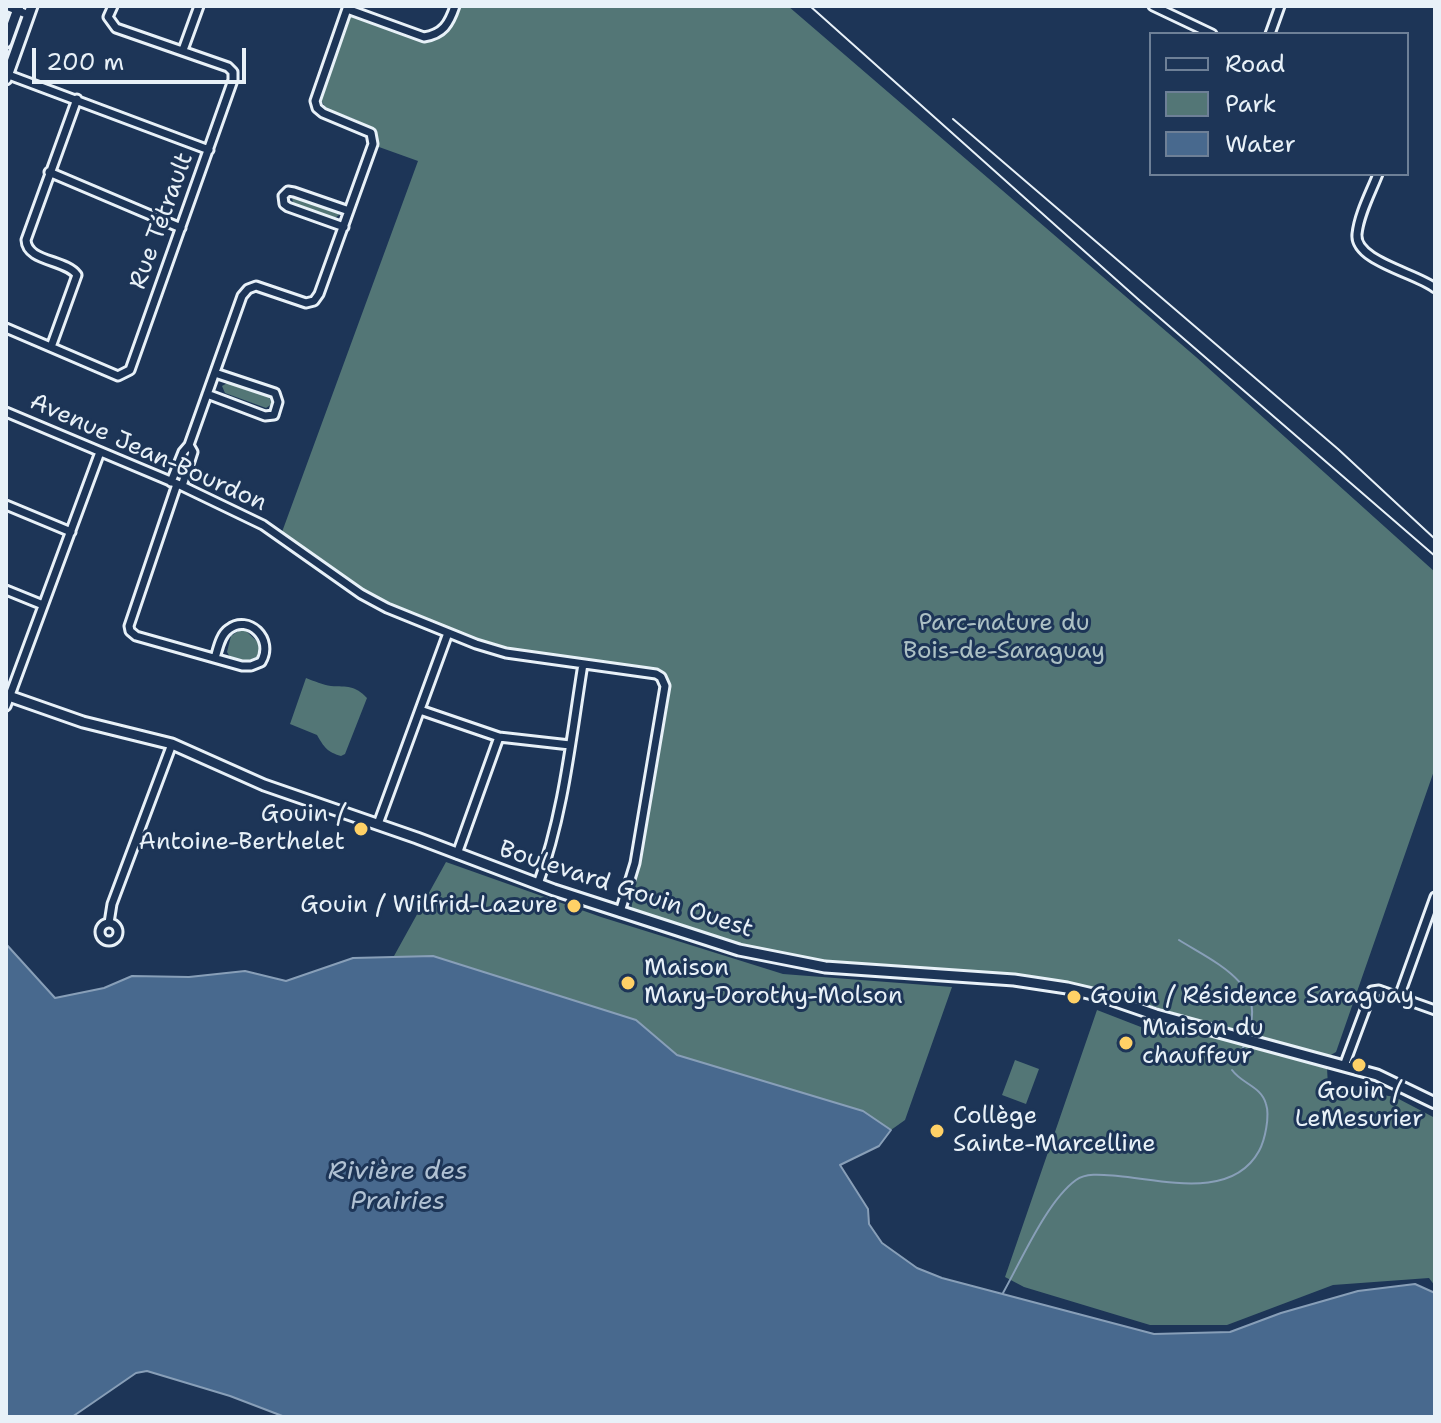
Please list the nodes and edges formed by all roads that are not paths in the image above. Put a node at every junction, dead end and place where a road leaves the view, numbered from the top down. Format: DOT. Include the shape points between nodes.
graph roads {
  1 [pos="6,6"];
  2 [pos="113,6"];
  3 [pos="199,6"];
  4 [pos="455,6"];
  5 [pos="1153,6"];
  6 [pos="1280,6"];
  7 [pos="19,8"];
  8 [pos="348,8"];
  9 [pos="31,10"];
  10 [pos="1208,32"];
  11 [pos="1271,32"];
  12 [pos="6,42"];
  13 [pos="183,50"];
  14 [pos="7,76"];
  15 [pos="77,99"];
  16 [pos="209,150"];
  17 [pos="49,172"];
  18 [pos="1377,176"];
  19 [pos="349,211"];
  20 [pos="344,227"];
  21 [pos="181,228"];
  22 [pos="1435,288"];
  23 [pos="6,328"];
  24 [pos="51,347"];
  25 [pos="215,373"];
  26 [pos="207,394"];
  27 [pos="6,412"];
  28 [pos="100,452"];
  29 [pos="176,484"];
  30 [pos="6,505"];
  31 [pos="71,532"];
  32 [pos="6,590"];
  33 [pos="43,605"];
  34 [pos="448,633"];
  35 [pos="215,658"];
  36 [pos="583,664"];
  37 [pos="7,699"];
  38 [pos="420,710"];
  39 [pos="499,737"];
  40 [pos="172,744"];
  41 [pos="570,745"];
  42 [pos="378,824"];
  43 [pos="457,854"];
  44 [pos="538,884"];
  45 [pos="1435,897"];
  46 [pos="620,912"];
  47 [pos="109,923"];
  48 [pos="1399,997"];
  49 [pos="1435,1010"];
  50 [pos="1344,1066"];
  51 [pos="1435,1103"];
  1 -- 7 [label="street"];
  2 -- 13 [label="street" via="108,17 116,28"];
  3 -- 13 [label="street"];
  4 -- 8 [label="street" via="445,28 424,37"];
  5 -- 10 [label="street"];
  6 -- 11 [label="street"];
  7 -- 9 [label="street"];
  7 -- 12 [label="street"];
  8 -- 19 [label="street" via="315,101 323,113 374,138"];
  9 -- 14 [label="street"];
  13 -- 16 [label="street, Rue Tétrault" via="233,72"];
  14 -- 15 [label="street"];
  15 -- 16 [label="street"];
  15 -- 17 [label="street"];
  16 -- 21 [label="street, Rue Tétrault"];
  17 -- 21 [label="street"];
  17 -- 24 [label="street" via="26,247 77,275"];
  18 -- 22 [label="street" via="1357,231 1359,246 1369,257"];
  19 -- 20 [label="street"];
  19 -- 20 [label="street" via="294,192 283,196 288,207"];
  20 -- 25 [label="street" via="314,301 256,286 248,289"];
  21 -- 24 [label="street, Rue Tétrault" via="130,370 118,376"];
  23 -- 24 [label="street"];
  25 -- 26 [label="street"];
  25 -- 26 [label="street" via="275,393 274,415"];
  26 -- 29 [label="street" via="189,445 193,452"];
  27 -- 28 [label="street, Avenue Jean-Bourdon"];
  28 -- 29 [label="street, Avenue Jean-Bourdon"];
  28 -- 31 [label="street"];
  29 -- 34 [label="street, Avenue Jean-Bourdon" via="263,525 361,594"];
  29 -- 35 [label="street" via="130,631"];
  30 -- 31 [label="street"];
  31 -- 33 [label="street"];
  32 -- 33 [label="street"];
  33 -- 37 [label="street"];
  34 -- 36 [label="street, Avenue Jean-Bourdon" via="506,653"];
  34 -- 38 [label="street"];
  35 -- 35 [label="street" via="251,666 261,662 265,639 236,625 225,632"];
  36 -- 41 [label="street"];
  36 -- 46 [label="street, Avenue Jean-Bourdon" via="656,674 665,686 635,863"];
  37 -- 40 [label="street, Boulevard Gouin Ouest"];
  38 -- 39 [label="street"];
  38 -- 42 [label="street"];
  39 -- 41 [label="street"];
  39 -- 43 [label="street"];
  40 -- 42 [label="street, Boulevard Gouin Ouest" via="264,785"];
  40 -- 47 [label="street"];
  41 -- 44 [label="street" via="554,835"];
  42 -- 43 [label="street, Boulevard Gouin Ouest"];
  43 -- 44 [label="street, Boulevard Gouin Ouest"];
  44 -- 46 [label="street, Boulevard Gouin Ouest"];
  45 -- 48 [label="street"];
  46 -- 50 [label="street, Boulevard Gouin Ouest" via="800,964 1067,988"];
  48 -- 49 [label="street"];
  48 -- 50 [label="street" via="1374,990"];
  50 -- 51 [label="street, Boulevard Gouin Ouest" via="1391,1080"];
}
